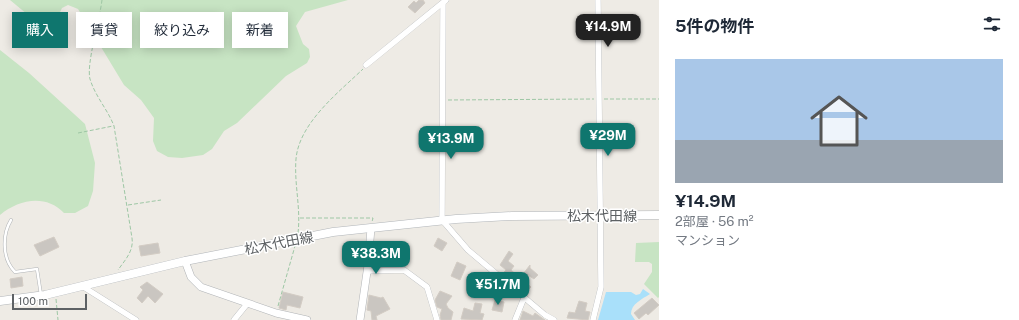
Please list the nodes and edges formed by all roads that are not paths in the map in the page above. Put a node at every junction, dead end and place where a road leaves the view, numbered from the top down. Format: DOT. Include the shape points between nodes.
graph roads {
  1 [pos="598,0"];
  2 [pos="444,2"];
  3 [pos="366,65"];
  4 [pos="659,215"];
  5 [pos="600,216"];
  6 [pos="11,220"];
  7 [pos="442,220"];
  8 [pos="371,228"];
  9 [pos="185,262"];
  10 [pos="367,271"];
  11 [pos="82,286"];
  12 [pos="41,295"];
  13 [pos="524,298"];
  14 [pos="0,301"];
  15 [pos="247,304"];
  16 [pos="136,320"];
  17 [pos="234,320"];
  18 [pos="307,320"];
  19 [pos="360,320"];
  20 [pos="438,320"];
  21 [pos="515,320"];
  22 [pos="554,320"];
  23 [pos="593,320"];
  1 -- 5 [label="street"];
  2 -- 3 [label="street"];
  2 -- 7 [label="street"];
  4 -- 5 [label="main road, 松木代田線"];
  5 -- 7 [label="main road, 松木代田線" via="512,216"];
  5 -- 23 [label="street" via="601,287"];
  6 -- 12 [label="lane" via="4,239 10,267 15,272 37,269"];
  7 -- 8 [label="main road, 松木代田線"];
  7 -- 13 [label="street" via="468,250"];
  8 -- 9 [label="main road, 松木代田線" via="296,239"];
  8 -- 10 [label="street"];
  9 -- 11 [label="main road, 松木代田線"];
  9 -- 15 [label="street" via="191,277 201,288"];
  10 -- 19 [label="street"];
  10 -- 20 [label="street" via="404,270 427,287"];
  11 -- 12 [label="main road, 松木代田線"];
  11 -- 16 [label="street"];
  12 -- 14 [label="main road, 松木代田線"];
  13 -- 21 [label="street"];
  13 -- 22 [label="street"];
  15 -- 17 [label="street"];
  15 -- 18 [label="street"];
}
